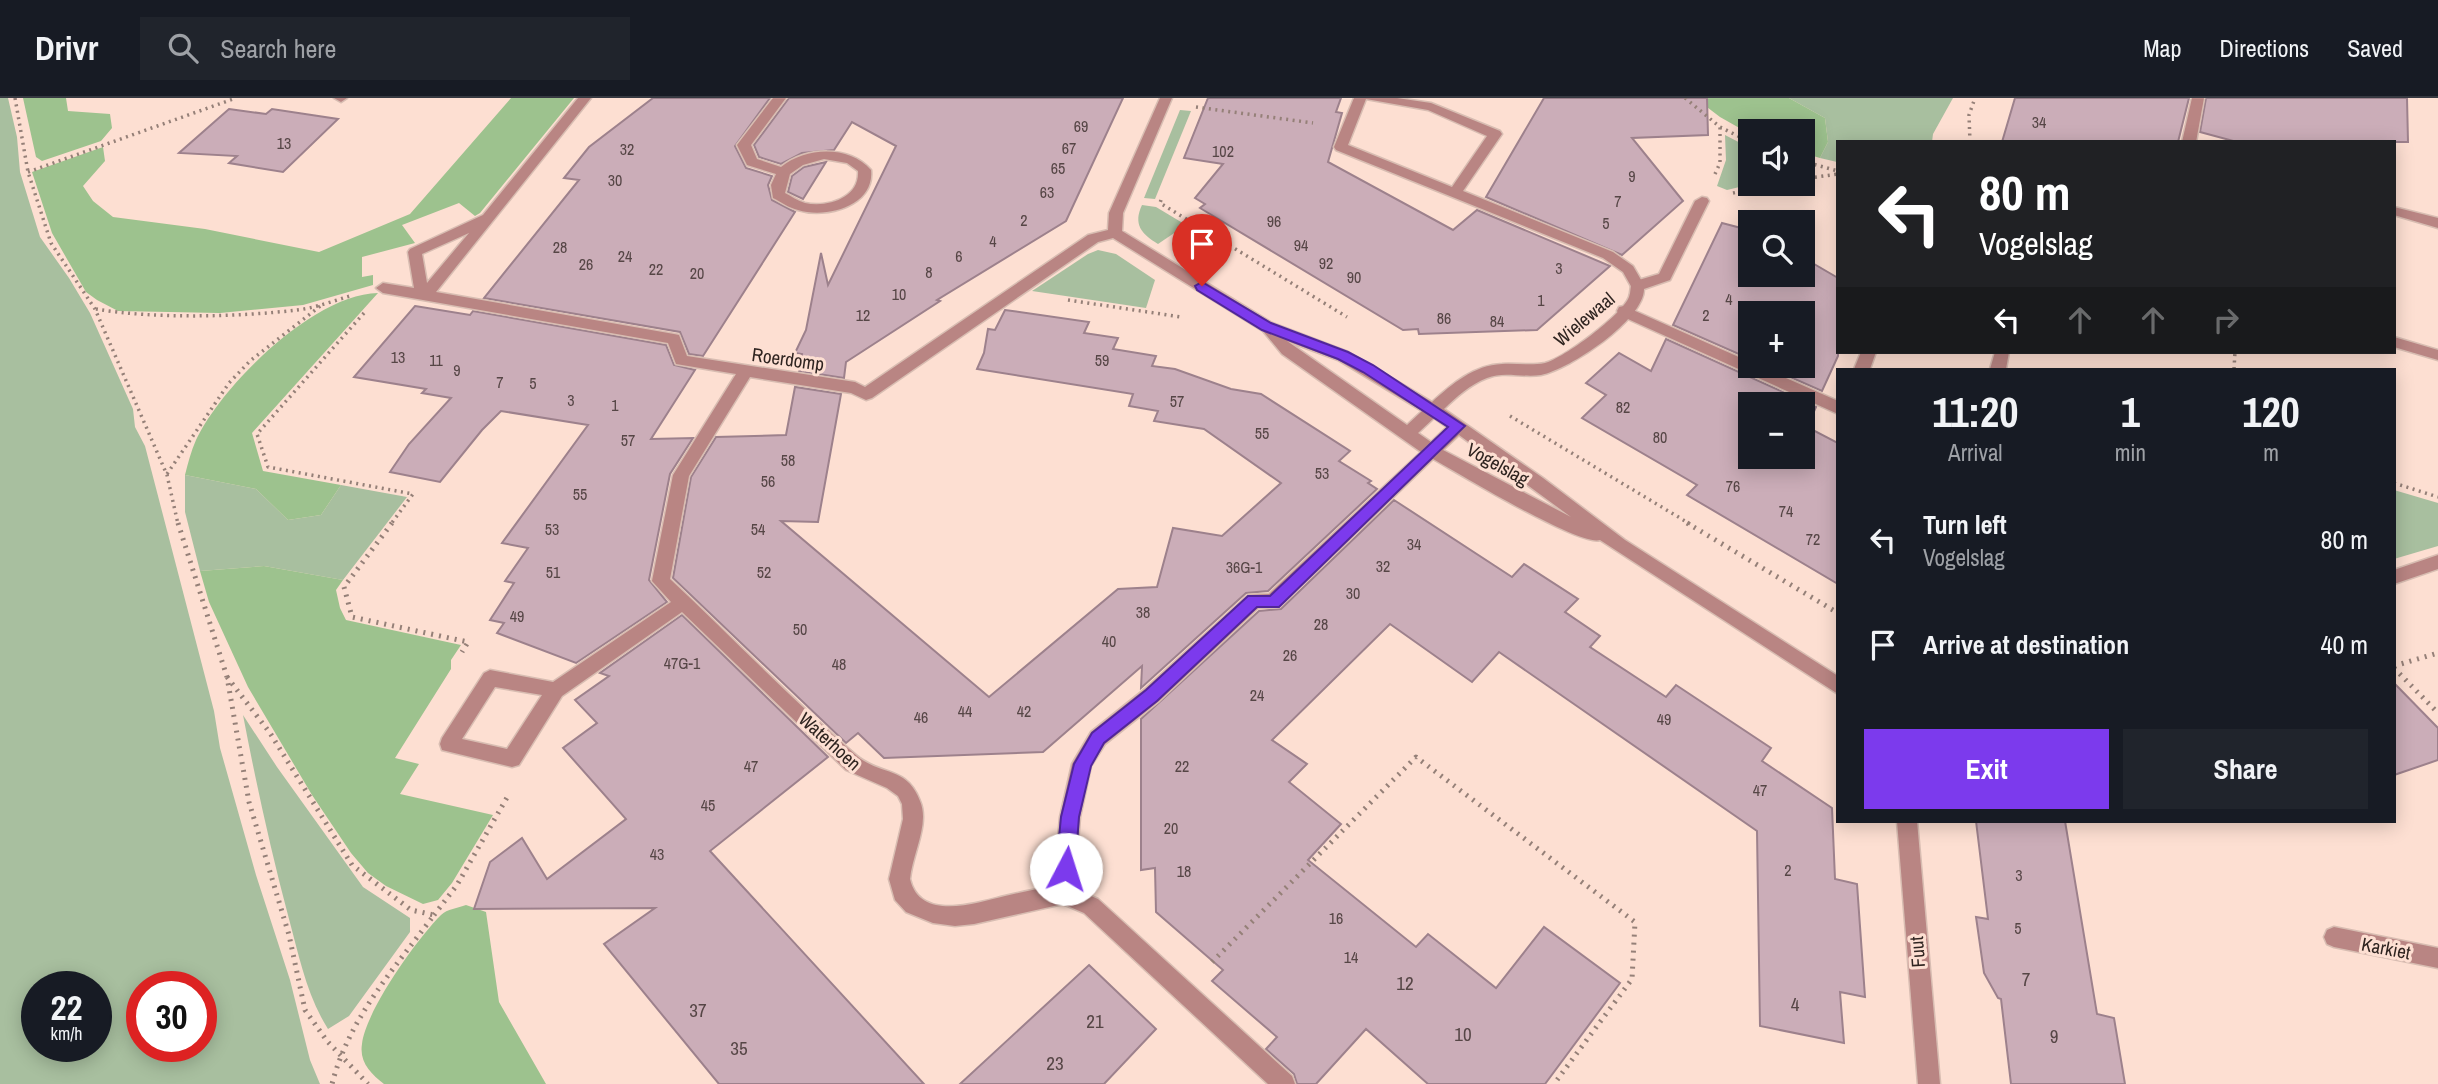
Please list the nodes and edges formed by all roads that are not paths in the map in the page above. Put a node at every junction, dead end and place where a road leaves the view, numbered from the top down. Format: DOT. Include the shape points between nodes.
graph roads {
  1 [pos="585,98"];
  2 [pos="780,98"];
  3 [pos="1360,98"];
  4 [pos="1372,98"];
  5 [pos="2198,98"];
  6 [pos="1165,100"];
  7 [pos="2189,140"];
  8 [pos="782,173"];
  9 [pos="1455,192"];
  10 [pos="1702,201"];
  11 [pos="2396,212"];
  12 [pos="490,217"];
  13 [pos="2438,223"];
  14 [pos="1115,233"];
  15 [pos="1637,285"];
  16 [pos="384,289"];
  17 [pos="424,295"];
  18 [pos="1624,311"];
  19 [pos="1266,327"];
  20 [pos="2396,343"];
  21 [pos="2438,355"];
  22 [pos="745,372"];
  23 [pos="1836,407"];
  24 [pos="1434,411"];
  25 [pos="1458,426"];
  26 [pos="1407,434"];
  27 [pos="1432,452"];
  28 [pos="1619,545"];
  29 [pos="2438,562"];
  30 [pos="2396,576"];
  31 [pos="684,602"];
  32 [pos="1836,685"];
  33 [pos="555,690"];
  34 [pos="1907,823"];
  35 [pos="1063,894"];
  36 [pos="2334,937"];
  37 [pos="2438,958"];
  38 [pos="1284,1084"];
  39 [pos="1929,1084"];
  1 -- 12 [label="street"];
  2 -- 8 [label="street" via="744,145 752,162"];
  3 -- 9 [label="street" via="1341,147"];
  4 -- 9 [label="street" via="1431,107 1495,134"];
  5 -- 7 [label="street"];
  6 -- 14 [label="street" via="1116,213"];
  8 -- 8 [label="street" via="801,160 844,156 859,163 867,181 846,203 816,211 792,207 778,195 776,184"];
  9 -- 15 [label="street" via="1608,255 1628,269"];
  10 -- 15 [label="street, Wielewaal" via="1665,276"];
  11 -- 13 [label="street"];
  12 -- 17 [label="street"];
  12 -- 17 [label="street" via="415,252"];
  14 -- 19 [label="street, Vogelslag"];
  14 -- 22 [label="street, Roerdomp" via="1093,238 866,394 855,388"];
  15 -- 18 [label="street, Wielewaal" via="1637,298"];
  16 -- 17 [label="street, Roerdomp"];
  17 -- 22 [label="street, Roerdomp" via="674,339 681,360"];
  18 -- 23 [label="street"];
  18 -- 24 [label="street, Wielewaal" via="1562,363 1539,370 1485,372"];
  19 -- 24 [label="street, Vogelslag" via="1343,356"];
  19 -- 26 [label="street, Vogelslag" via="1287,350"];
  20 -- 21 [label="street"];
  22 -- 31 [label="street, Waterhoen" via="681,475 661,581"];
  24 -- 25 [label="street, Vogelslag"];
  24 -- 26 [label="street, Wielewaal"];
  25 -- 27 [label="street"];
  25 -- 28 [label="street, Vogelslag"];
  26 -- 27 [label="street, Vogelslag"];
  27 -- 28 [label="street, Vogelslag" via="1542,512"];
  27 -- 35 [label="street" via="1273,602 1254,600 1152,695 1098,738 1082,764 1070,817"];
  28 -- 32 [label="street, Vogelslag"];
  29 -- 30 [label="street"];
  31 -- 33 [label="street"];
  31 -- 35 [label="street, Waterhoen" via="853,764 906,791 912,833 898,877 906,898 916,907 936,915 971,915"];
  33 -- 33 [label="street" via="490,678 449,744 512,759"];
  34 -- 39 [label="street, Fuut"];
  35 -- 38 [label="street" via="1091,906"];
  36 -- 37 [label="street, Karkiet"];
}
